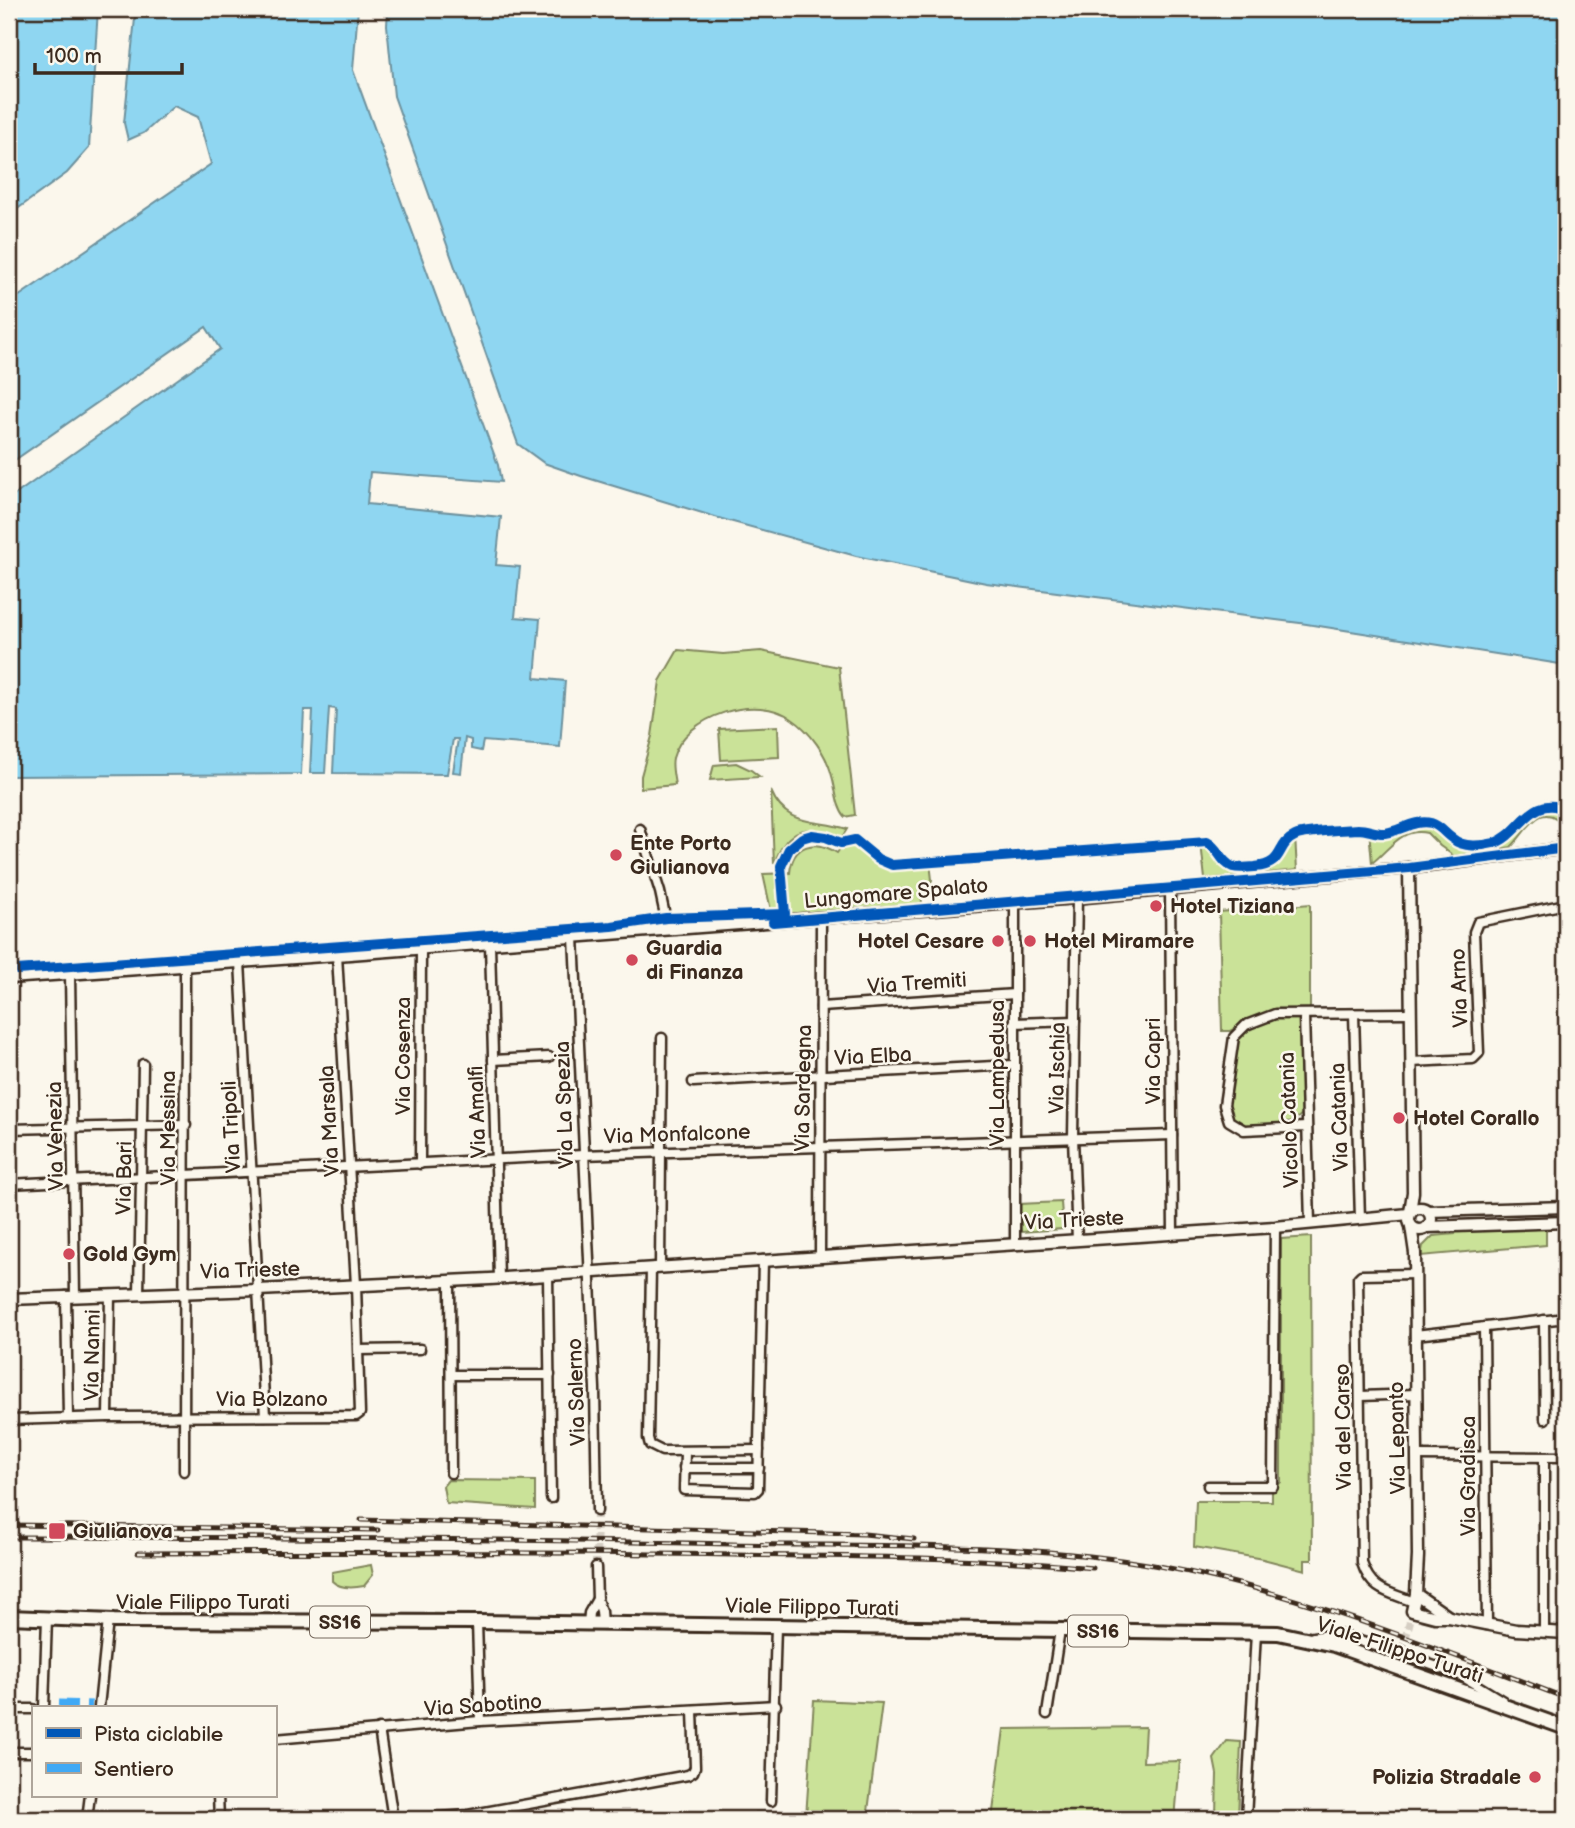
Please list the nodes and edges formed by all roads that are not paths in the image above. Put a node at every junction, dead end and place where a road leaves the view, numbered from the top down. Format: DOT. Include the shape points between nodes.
graph roads {
  1 [pos="640,829"];
  2 [pos="1565,848"];
  3 [pos="1409,868"];
  4 [pos="1566,877"];
  5 [pos="1170,889"];
  6 [pos="1077,897"];
  7 [pos="1015,902"];
  8 [pos="1566,904"];
  9 [pos="821,918"];
  10 [pos="668,929"];
  11 [pos="574,937"];
  12 [pos="490,944"];
  13 [pos="421,948"];
  14 [pos="337,956"];
  15 [pos="240,962"];
  16 [pos="185,965"];
  17 [pos="70,975"];
  18 [pos="9,978"];
  19 [pos="1015,994"];
  20 [pos="821,1007"];
  21 [pos="1410,1013"];
  22 [pos="1354,1014"];
  23 [pos="1304,1015"];
  24 [pos="1075,1021"];
  25 [pos="1014,1023"];
  26 [pos="662,1038"];
  27 [pos="549,1058"];
  28 [pos="493,1060"];
  29 [pos="1411,1062"];
  30 [pos="143,1064"];
  31 [pos="1013,1065"];
  32 [pos="820,1077"];
  33 [pos="693,1082"];
  34 [pos="186,1125"];
  35 [pos="143,1126"];
  36 [pos="73,1127"];
  37 [pos="1306,1128"];
  38 [pos="9,1129"];
  39 [pos="1172,1135"];
  40 [pos="1073,1137"];
  41 [pos="1014,1140"];
  42 [pos="820,1147"];
  43 [pos="660,1152"];
  44 [pos="583,1155"];
  45 [pos="496,1160"];
  46 [pos="420,1164"];
  47 [pos="349,1167"];
  48 [pos="251,1173"];
  49 [pos="185,1176"];
  50 [pos="142,1178"];
  51 [pos="74,1181"];
  52 [pos="9,1184"];
  53 [pos="1413,1192"];
  54 [pos="1566,1207"];
  55 [pos="1426,1210"];
  56 [pos="1360,1219"];
  57 [pos="1410,1219"];
  58 [pos="1566,1222"];
  59 [pos="1310,1223"];
  60 [pos="1275,1227"];
  61 [pos="1425,1228"];
  62 [pos="1173,1233"];
  63 [pos="1077,1240"];
  64 [pos="1015,1243"];
  65 [pos="1415,1253"];
  66 [pos="820,1257"];
  67 [pos="763,1260"];
  68 [pos="655,1268"];
  69 [pos="588,1272"];
  70 [pos="1415,1274"];
  71 [pos="548,1275"];
  72 [pos="499,1278"];
  73 [pos="450,1281"];
  74 [pos="356,1285"];
  75 [pos="258,1290"];
  76 [pos="184,1292"];
  77 [pos="139,1294"];
  78 [pos="110,1295"];
  79 [pos="71,1296"];
  80 [pos="9,1299"];
  81 [pos="1566,1318"];
  82 [pos="1544,1320"];
  83 [pos="1484,1327"];
  84 [pos="1415,1335"];
  85 [pos="420,1349"];
  86 [pos="359,1350"];
  87 [pos="451,1375"];
  88 [pos="550,1375"];
  89 [pos="1416,1394"];
  90 [pos="1361,1396"];
  91 [pos="360,1413"];
  92 [pos="265,1416"];
  93 [pos="108,1417"];
  94 [pos="183,1417"];
  95 [pos="68,1418"];
  96 [pos="1545,1419"];
  97 [pos="9,1420"];
  98 [pos="759,1450"];
  99 [pos="685,1451"];
  100 [pos="1417,1456"];
  101 [pos="1486,1456"];
  102 [pos="1544,1457"];
  103 [pos="1566,1457"];
  104 [pos="684,1468"];
  105 [pos="759,1468"];
  106 [pos="184,1471"];
  107 [pos="451,1473"];
  108 [pos="1209,1486"];
  109 [pos="551,1498"];
  110 [pos="597,1511"];
  111 [pos="596,1567"];
  112 [pos="597,1600"];
  113 [pos="1413,1607"];
  114 [pos="9,1617"];
  115 [pos="1449,1617"];
  116 [pos="44,1618"];
  117 [pos="108,1620"];
  118 [pos="477,1622"];
  119 [pos="588,1624"];
  120 [pos="602,1624"];
  121 [pos="1487,1625"];
  122 [pos="776,1626"];
  123 [pos="1060,1630"];
  124 [pos="1256,1632"];
  125 [pos="1544,1632"];
  126 [pos="1566,1633"];
  127 [pos="1303,1637"];
  128 [pos="776,1705"];
  129 [pos="44,1706"];
  130 [pos="99,1706"];
  131 [pos="1513,1707"];
  132 [pos="9,1709"];
  133 [pos="32,1709"];
  134 [pos="693,1711"];
  135 [pos="1047,1714"];
  136 [pos="480,1721"];
  137 [pos="1566,1728"];
  138 [pos="379,1729"];
  139 [pos="276,1739"];
  140 [pos="9,1752"];
  141 [pos="32,1752"];
  142 [pos="90,1797"];
  143 [pos="218,1797"];
  144 [pos="771,1801"];
  145 [pos="87,1819"];
  146 [pos="219,1819"];
  147 [pos="393,1819"];
  148 [pos="414,1819"];
  149 [pos="1246,1819"];
  1 -- 10 [label="street"];
  2 -- 3 [label="street, Lungomare Spalato"];
  2 -- 4 [label="street"];
  3 -- 5 [label="street, Lungomare Spalato"];
  3 -- 21 [label="street, Via Lepanto"];
  5 -- 6 [label="street, Lungomare Spalato"];
  5 -- 39 [label="street, Via Capri"];
  6 -- 7 [label="street, Lungomare Spalato"];
  6 -- 24 [label="street, Via Ischia"];
  7 -- 9 [label="street, Lungomare Spalato"];
  7 -- 19 [label="street, Via Lampedusa"];
  8 -- 29 [label="street, Via Arno" via="1478,922 1474,932 1479,1053 1473,1059"];
  9 -- 10 [label="street, Lungomare Spalato"];
  9 -- 20 [label="street, Via Sardegna"];
  10 -- 11 [label="street, Lungomare Spalato"];
  11 -- 12 [label="street, Lungomare Spalato"];
  11 -- 44 [label="street, Via La Spezia"];
  12 -- 13 [label="street, Lungomare Spalato"];
  12 -- 28 [label="street, Via Amalfi"];
  13 -- 14 [label="street, Lungomare Spalato"];
  13 -- 46 [label="street, Via Cosenza"];
  14 -- 15 [label="street, Lungomare Spalato"];
  14 -- 47 [label="street, Via Marsala"];
  15 -- 16 [label="street, Lungomare Spalato"];
  15 -- 48 [label="street, Via Tripoli"];
  16 -- 17 [label="street, Lungomare Spalato"];
  16 -- 34 [label="street, Via Messina"];
  17 -- 18 [label="street, Lungomare Spalato"];
  17 -- 36 [label="street, Via Venezia"];
  19 -- 20 [label="street, Via Tremiti"];
  19 -- 25 [label="street, Via Lampedusa"];
  20 -- 32 [label="street, Via Sardegna"];
  21 -- 22 [label="street"];
  21 -- 29 [label="street, Via Lepanto"];
  22 -- 23 [label="street"];
  22 -- 56 [label="street, Via Catania"];
  23 -- 37 [label="street, Vicolo Catania"];
  23 -- 37 [label="street" via="1275,1014 1245,1025 1234,1037 1224,1105 1229,1121 1244,1130"];
  24 -- 25 [label="street"];
  24 -- 40 [label="street, Via Ischia"];
  25 -- 31 [label="street, Via Lampedusa"];
  26 -- 43 [label="street"];
  27 -- 28 [label="street"];
  28 -- 45 [label="street, Via Amalfi"];
  29 -- 53 [label="street, Via Lepanto"];
  30 -- 35 [label="street, Via Bari"];
  31 -- 32 [label="street, Via Elba"];
  31 -- 41 [label="street, Via Lampedusa"];
  32 -- 33 [label="street, Via Elba"];
  32 -- 42 [label="street, Via Sardegna"];
  34 -- 35 [label="street"];
  34 -- 49 [label="street, Via Messina"];
  35 -- 36 [label="street"];
  35 -- 50 [label="street, Via Bari"];
  36 -- 38 [label="street"];
  36 -- 51 [label="street, Via Venezia"];
  37 -- 59 [label="street, Vicolo Catania"];
  39 -- 40 [label="street, Via Monfalcone"];
  39 -- 62 [label="street, Via Capri"];
  40 -- 41 [label="street, Via Monfalcone"];
  40 -- 63 [label="street, Via Ischia"];
  41 -- 42 [label="street, Via Monfalcone"];
  41 -- 64 [label="street, Via Lampedusa"];
  42 -- 43 [label="street, Via Monfalcone"];
  42 -- 66 [label="street, Via Sardegna"];
  43 -- 44 [label="street, Via Monfalcone"];
  43 -- 68 [label="street"];
  44 -- 45 [label="street, Via Monfalcone"];
  44 -- 69 [label="street, Via La Spezia"];
  45 -- 46 [label="street, Via Monfalcone"];
  45 -- 72 [label="street, Via Amalfi"];
  46 -- 47 [label="street, Via Monfalcone"];
  47 -- 48 [label="street, Via Monfalcone"];
  47 -- 74 [label="street, Via Marsala"];
  48 -- 49 [label="street, Via Monfalcone"];
  48 -- 75 [label="street, Via Tripoli"];
  49 -- 50 [label="street, Via Monfalcone"];
  49 -- 76 [label="street, Via Messina"];
  50 -- 51 [label="street, Via Monfalcone"];
  50 -- 77 [label="street, Via Bari"];
  51 -- 52 [label="street, Via Monfalcone"];
  51 -- 79 [label="street, Via Venezia"];
  53 -- 55 [label="street"];
  53 -- 57 [label="street, Via Lepanto"];
  54 -- 55 [label="street"];
  55 -- 57 [label="street" via="1418,1207"];
  55 -- 61 [label="street" via="1431,1217"];
  56 -- 57 [label="street, Via Trieste"];
  56 -- 59 [label="street, Via Trieste"];
  57 -- 61 [label="street" via="1417,1230"];
  57 -- 65 [label="street, Via Lepanto"];
  58 -- 61 [label="street"];
  59 -- 60 [label="street, Via Trieste"];
  60 -- 62 [label="street, Via Trieste"];
  60 -- 108 [label="street" via="1273,1486"];
  61 -- 65 [label="street, Via Lepanto"];
  62 -- 63 [label="street, Via Trieste"];
  63 -- 64 [label="street, Via Trieste"];
  64 -- 66 [label="street, Via Trieste"];
  65 -- 70 [label="street, Via Lepanto"];
  66 -- 67 [label="street, Via Trieste"];
  67 -- 68 [label="street, Via Trieste"];
  67 -- 98 [label="street"];
  68 -- 69 [label="street, Via Trieste"];
  68 -- 99 [label="street" via="648,1438 654,1448"];
  69 -- 71 [label="street, Via Trieste"];
  69 -- 110 [label="street, Via Salerno"];
  70 -- 84 [label="street, Via Lepanto"];
  70 -- 90 [label="street, Via del Carso" via="1358,1278"];
  71 -- 72 [label="street, Via Trieste"];
  71 -- 88 [label="street"];
  72 -- 73 [label="street, Via Trieste"];
  73 -- 74 [label="street, Via Trieste"];
  73 -- 87 [label="street"];
  74 -- 75 [label="street, Via Trieste"];
  74 -- 86 [label="street, Via Marsala"];
  75 -- 76 [label="street, Via Trieste"];
  75 -- 92 [label="street, Via Tripoli"];
  76 -- 77 [label="street, Via Trieste"];
  76 -- 94 [label="street"];
  77 -- 78 [label="street, Via Trieste"];
  78 -- 79 [label="street, Via Trieste"];
  78 -- 93 [label="street, Via Nanni"];
  79 -- 80 [label="street, Via Trieste"];
  79 -- 95 [label="street, Via Venezia"];
  81 -- 82 [label="street"];
  82 -- 83 [label="street"];
  82 -- 96 [label="street"];
  83 -- 84 [label="street"];
  83 -- 101 [label="street, Via Gradisca"];
  84 -- 89 [label="street, Via Lepanto"];
  85 -- 86 [label="street"];
  86 -- 91 [label="street, Via Marsala"];
  87 -- 88 [label="street"];
  87 -- 107 [label="street"];
  88 -- 109 [label="street"];
  89 -- 90 [label="street"];
  89 -- 100 [label="street, Via Lepanto"];
  90 -- 113 [label="street, Via del Carso" via="1362,1563 1374,1586"];
  91 -- 92 [label="street, Via Bolzano"];
  92 -- 94 [label="street, Via Bolzano"];
  93 -- 94 [label="street, Via Bolzano"];
  93 -- 95 [label="street, Via Bolzano"];
  94 -- 106 [label="street"];
  95 -- 97 [label="street, Via Bolzano"];
  98 -- 99 [label="street"];
  98 -- 105 [label="street"];
  99 -- 104 [label="street"];
  100 -- 101 [label="street"];
  100 -- 113 [label="street, Via Lepanto"];
  101 -- 102 [label="street"];
  101 -- 121 [label="street, Via Gradisca"];
  102 -- 103 [label="street"];
  102 -- 125 [label="street"];
  104 -- 105 [label="street"];
  104 -- 105 [label="street" via="684,1490 755,1492"];
  111 -- 112 [label="street"];
  112 -- 119 [label="street"];
  112 -- 120 [label="street"];
  113 -- 115 [label="street"];
  113 -- 115 [label="street" via="1435,1617"];
  114 -- 116 [label="main road, SS16"];
  115 -- 121 [label="street"];
  116 -- 117 [label="main road, Viale Filippo Turati / SS16"];
  116 -- 129 [label="street"];
  117 -- 118 [label="main road, Viale Filippo Turati / SS16"];
  117 -- 130 [label="street"];
  118 -- 119 [label="main road, Viale Filippo Turati / SS16"];
  118 -- 136 [label="street"];
  119 -- 120 [label="main road, Viale Filippo Turati / SS16"];
  120 -- 122 [label="main road, Viale Filippo Turati / SS16"];
  121 -- 125 [label="street"];
  122 -- 123 [label="main road, Viale Filippo Turati / SS16"];
  122 -- 128 [label="street"];
  123 -- 124 [label="main road, Viale Filippo Turati / SS16"];
  123 -- 135 [label="street"];
  124 -- 127 [label="main road, Viale Filippo Turati / SS16"];
  124 -- 149 [label="street"];
  125 -- 126 [label="street"];
  127 -- 131 [label="main road, Viale Filippo Turati / SS16"];
  127 -- 131 [label="street" via="1337,1634 1402,1652 1460,1675"];
  128 -- 134 [label="street, Via Sabotino"];
  128 -- 144 [label="street"];
  131 -- 137 [label="main road, Viale Filippo Turati / SS16"];
  132 -- 133 [label="street"];
  134 -- 136 [label="street, Via Sabotino"];
  134 -- 148 [label="street" via="693,1772 688,1775 468,1815"];
  136 -- 138 [label="street, Via Sabotino"];
  138 -- 139 [label="street, Via Sabotino"];
  138 -- 147 [label="street"];
  140 -- 141 [label="street"];
  142 -- 145 [label="street"];
  143 -- 146 [label="street"];
}
